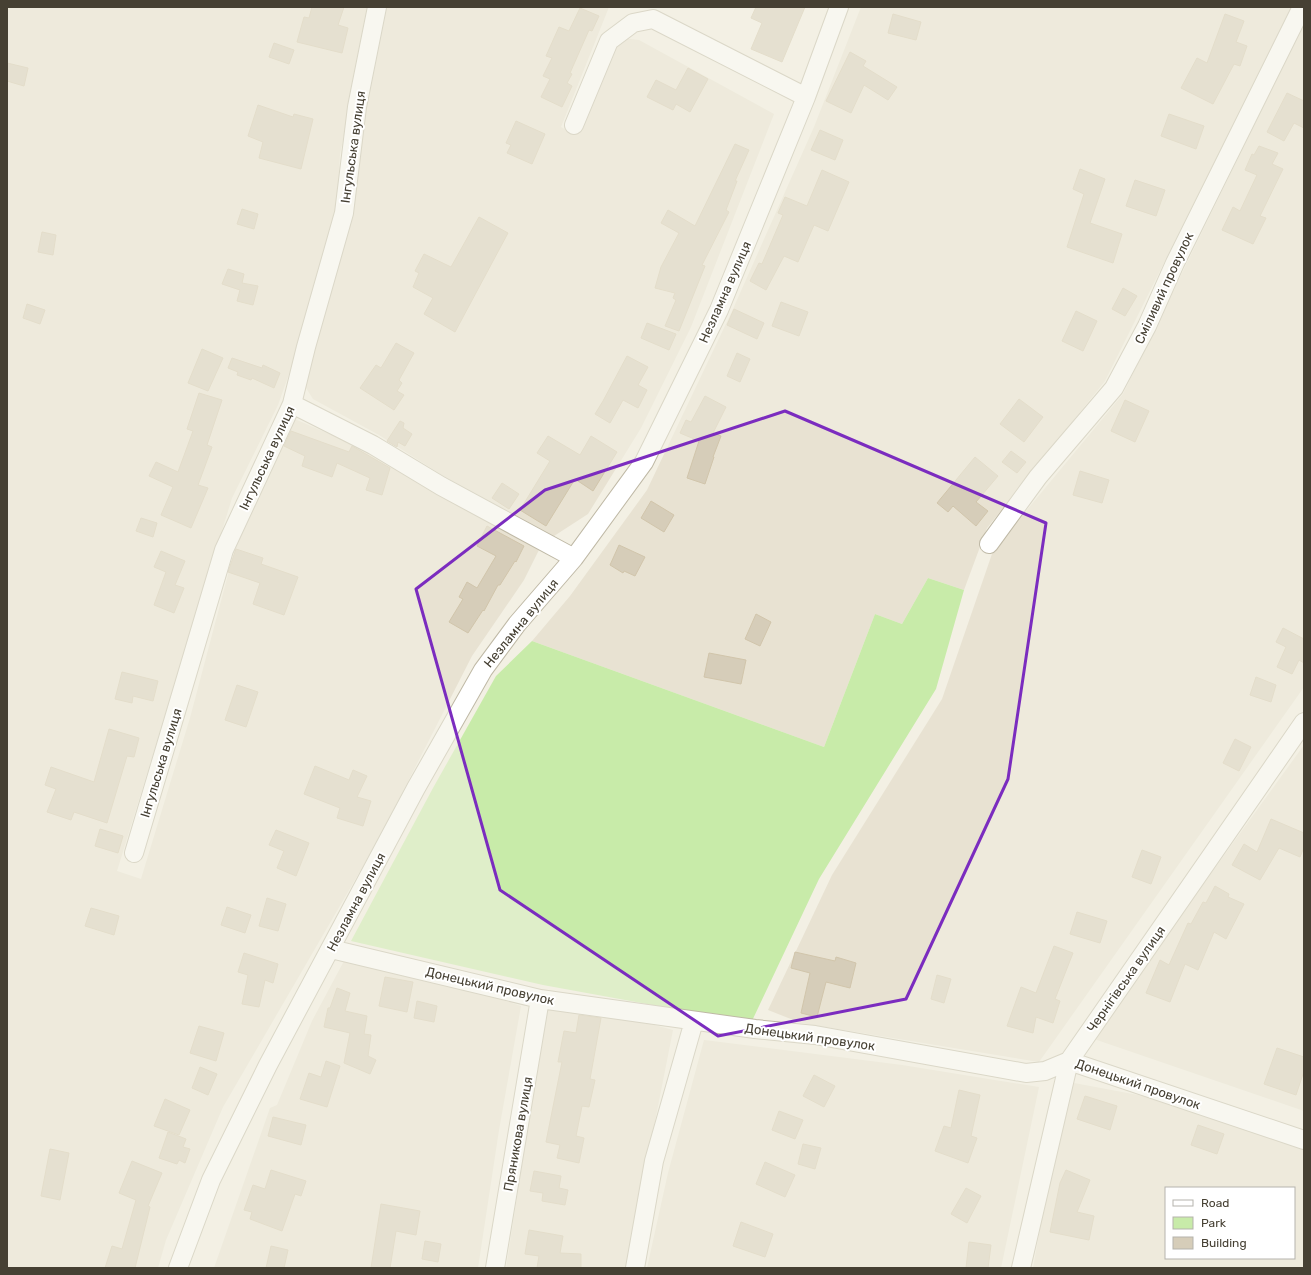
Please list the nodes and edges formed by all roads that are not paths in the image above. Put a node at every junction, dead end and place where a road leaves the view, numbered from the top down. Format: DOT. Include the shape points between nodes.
graph roads {
  1 [pos="377,7"];
  2 [pos="839,7"];
  3 [pos="1302,7"];
  4 [pos="653,13"];
  5 [pos="806,97"];
  6 [pos="574,125"];
  7 [pos="292,404"];
  8 [pos="989,544"];
  9 [pos="574,558"];
  10 [pos="1304,722"];
  11 [pos="134,853"];
  12 [pos="331,949"];
  13 [pos="540,999"];
  14 [pos="694,1021"];
  15 [pos="1069,1061"];
  16 [pos="1304,1140"];
  17 [pos="178,1268"];
  18 [pos="495,1268"];
  19 [pos="635,1268"];
  20 [pos="1021,1268"];
  1 -- 7 [label="street, Інгульська вулиця" via="357,107 344,213"];
  2 -- 5 [label="street, Незламна вулиця"];
  3 -- 8 [label="street, Сміливий провулок" via="1174,263 1147,326 1114,388 1038,477"];
  4 -- 5 [label="street"];
  4 -- 6 [label="street" via="633,23 609,41"];
  5 -- 9 [label="street, Незламна вулиця" via="719,310 644,462"];
  7 -- 9 [label="street" via="373,445 441,486"];
  7 -- 11 [label="street, Інгульська вулиця" via="224,550"];
  9 -- 12 [label="street, Незламна вулиця" via="517,624 483,670 416,788"];
  10 -- 15 [label="street, Чернігівська вулиця"];
  12 -- 13 [label="street, Донецький провулок"];
  12 -- 17 [label="street, Незламна вулиця" via="268,1064 211,1180"];
  13 -- 14 [label="street, Донецький провулок"];
  13 -- 18 [label="street, Пряникова вулиця"];
  14 -- 15 [label="street, Донецький провулок" via="816,1035 1026,1073 1045,1071"];
  14 -- 19 [label="street" via="654,1161"];
  15 -- 16 [label="street, Донецький провулок"];
  15 -- 20 [label="street, Чернігівська вулиця"];
}
